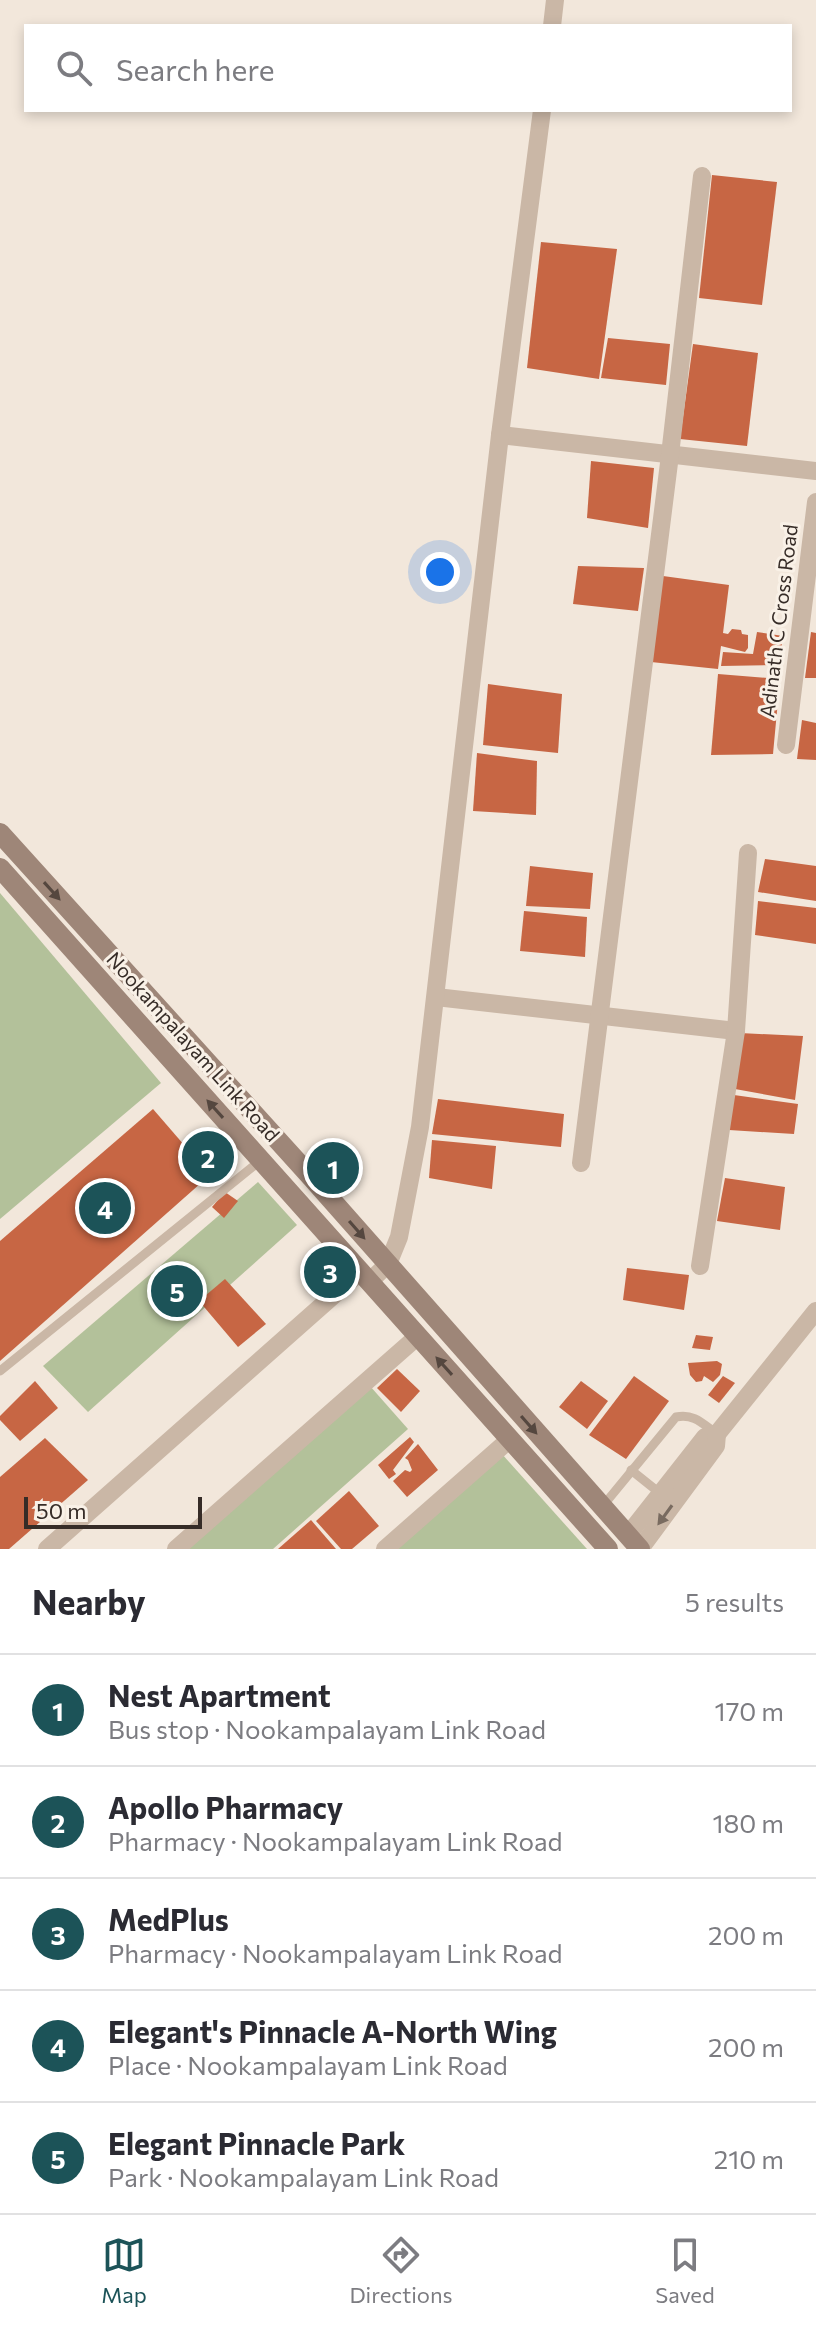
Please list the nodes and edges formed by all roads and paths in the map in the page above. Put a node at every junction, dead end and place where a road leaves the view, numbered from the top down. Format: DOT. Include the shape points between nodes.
graph roads {
  1 [pos="555,0"];
  2 [pos="552,24"];
  3 [pos="542,112"];
  4 [pos="702,176"];
  5 [pos="500,435"];
  6 [pos="670,455"];
  7 [pos="816,471"];
  8 [pos="816,502"];
  9 [pos="786,745"];
  10 [pos="0,833"];
  11 [pos="748,853"];
  12 [pos="0,868"];
  13 [pos="436,997"];
  14 [pos="598,1015"];
  15 [pos="736,1031"];
  16 [pos="261,1160"];
  17 [pos="581,1163"];
  18 [pos="388,1264"];
  19 [pos="700,1266"];
  20 [pos="365,1276"];
  21 [pos="816,1311"];
  22 [pos="418,1336"];
  23 [pos="0,1371"];
  24 [pos="717,1434"];
  25 [pos="510,1439"];
  26 [pos="631,1470"];
  27 [pos="661,1494"];
  28 [pos="602,1507"];
  29 [pos="636,1544"];
  30 [pos="47,1549"];
  31 [pos="176,1549"];
  32 [pos="385,1549"];
  33 [pos="608,1549"];
  1 -- 2 [label="street"];
  3 -- 5 [label="street"];
  4 -- 6 [label="street"];
  5 -- 6 [label="street"];
  5 -- 13 [label="street"];
  6 -- 7 [label="street"];
  6 -- 14 [label="street"];
  8 -- 9 [label="street, Adinath C Cross Road"];
  10 -- 18 [label="street, Nookampalayam Link Road, one-way"];
  11 -- 15 [label="street"];
  16 -- 12 [label="street, Nookampalayam Link Road, one-way"];
  13 -- 14 [label="street"];
  13 -- 18 [label="street" via="420,1127 399,1237"];
  14 -- 15 [label="street"];
  14 -- 17 [label="street"];
  15 -- 19 [label="street"];
  16 -- 20 [label="street, Nookampalayam Link Road"];
  16 -- 23 [label="lane"];
  18 -- 20 [label="street"];
  18 -- 28 [label="street, Nookampalayam Link Road, one-way"];
  20 -- 22 [label="street, Nookampalayam Link Road"];
  20 -- 30 [label="street"];
  21 -- 24 [label="street"];
  25 -- 22 [label="street, Nookampalayam Link Road, one-way"];
  22 -- 31 [label="street"];
  24 -- 26 [label="lane" via="695,1417 676,1417"];
  24 -- 27 [label="street" via="705,1437"];
  24 -- 29 [label="street, one-way" via="716,1446"];
  25 -- 32 [label="street"];
  25 -- 33 [label="street, Nookampalayam Link Road"];
  26 -- 27 [label="lane"];
  26 -- 28 [label="lane"];
  27 -- 29 [label="street"];
  28 -- 29 [label="street, Nookampalayam Link Road"];
}
